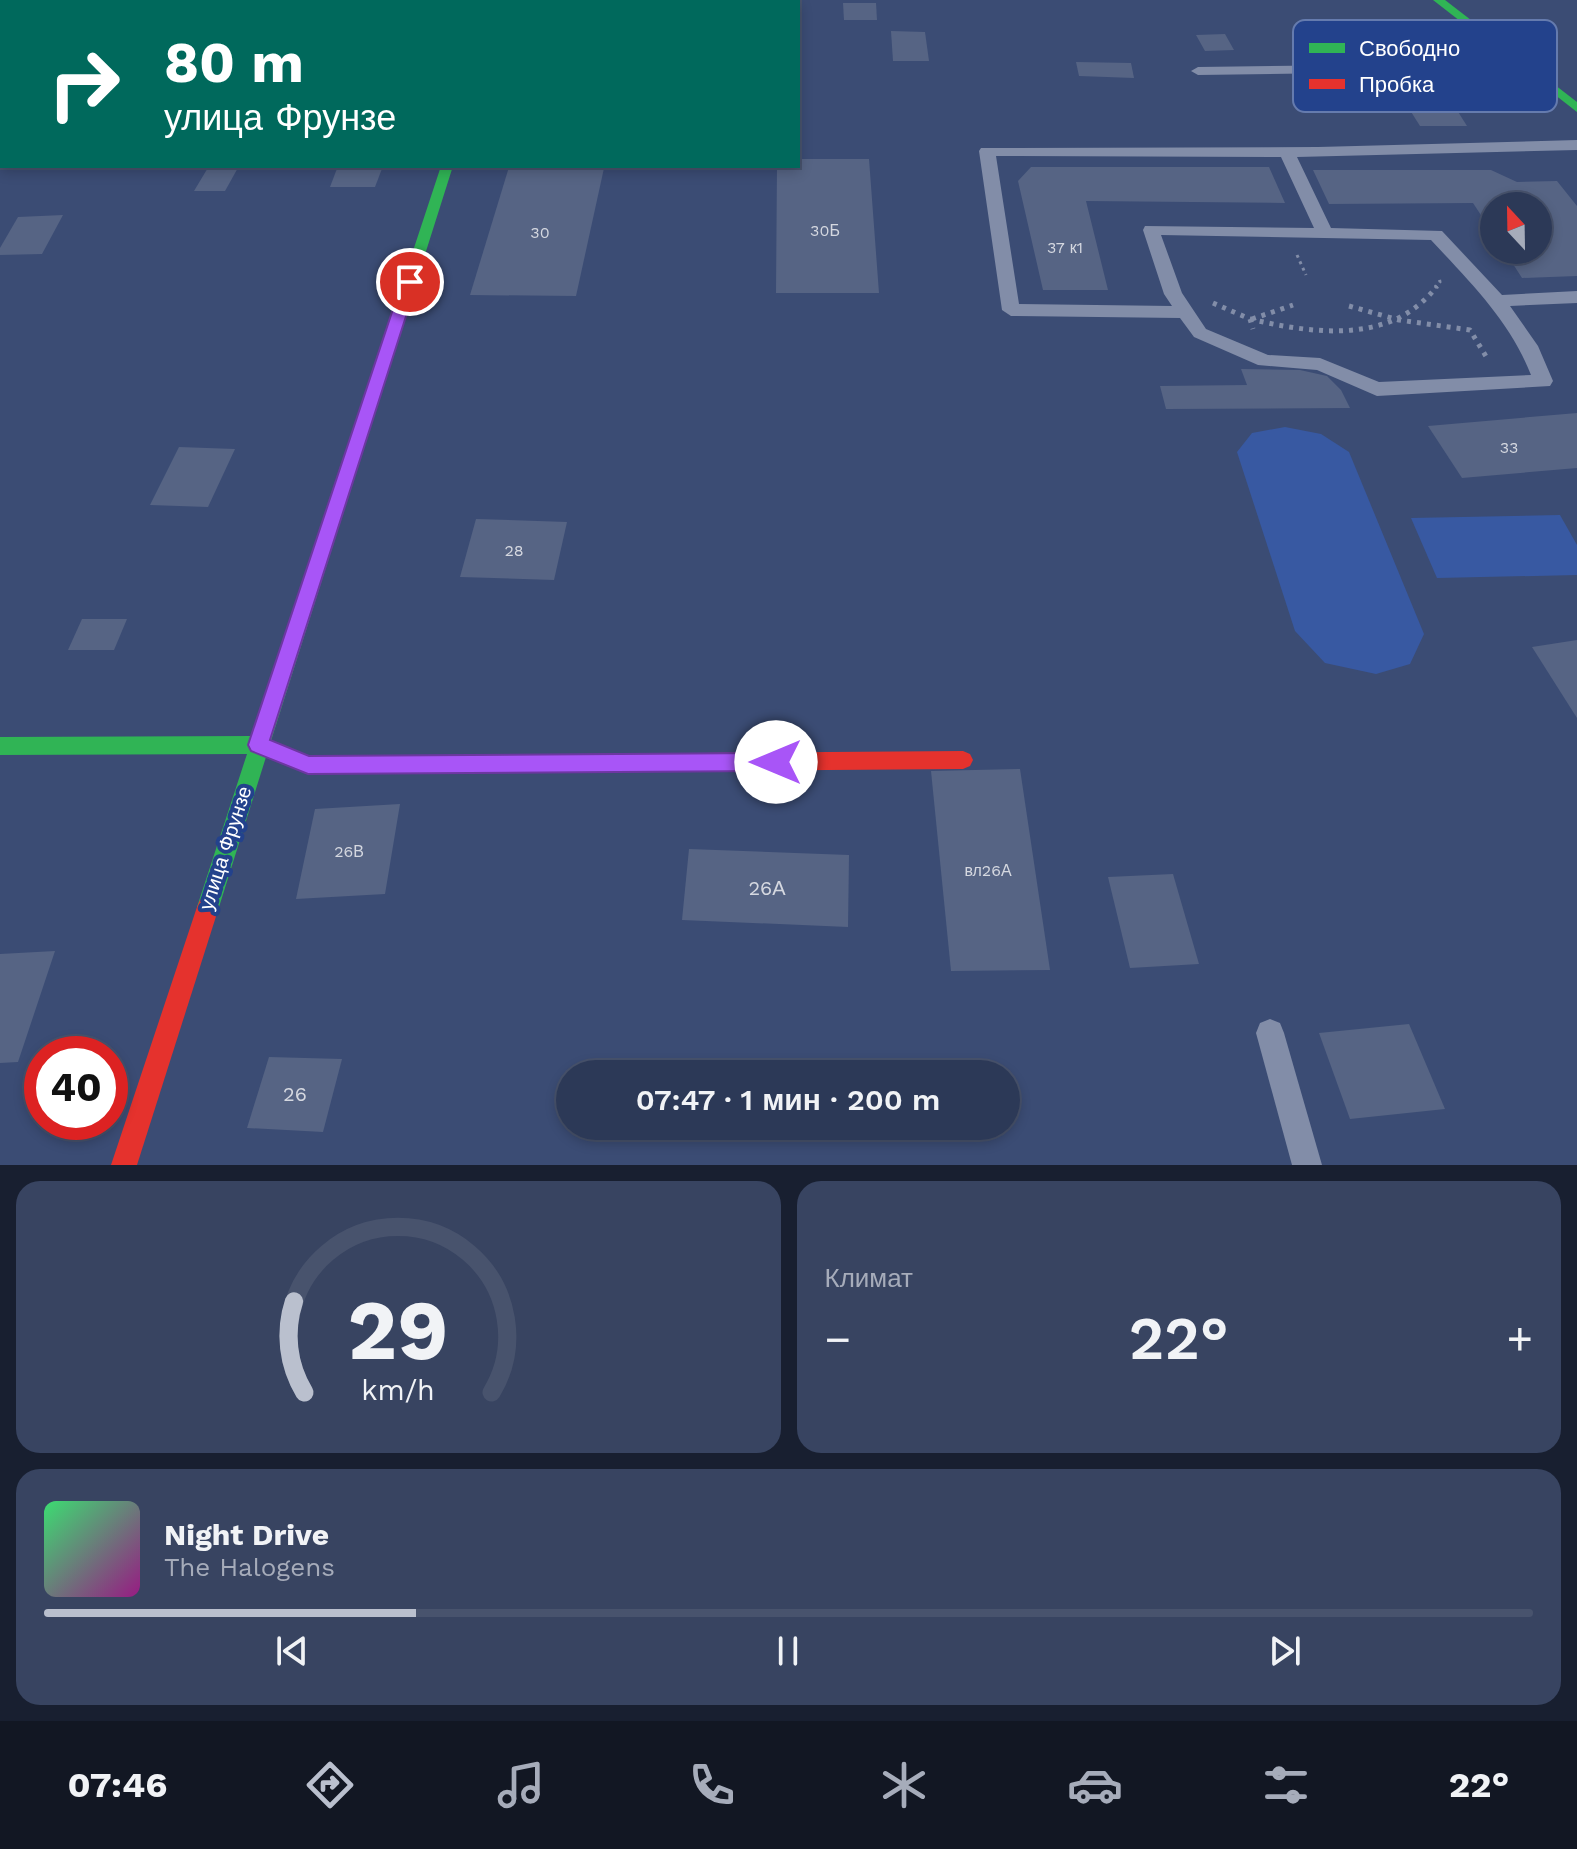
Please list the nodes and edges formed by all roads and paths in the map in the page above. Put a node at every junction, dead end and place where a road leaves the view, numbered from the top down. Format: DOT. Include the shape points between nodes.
graph roads {
  1 [pos="1438,0"];
  2 [pos="1464,20"];
  3 [pos="1293,70"];
  4 [pos="1198,71"];
  5 [pos="1557,92"];
  6 [pos="1577,108"];
  7 [pos="1577,145"];
  8 [pos="1286,151"];
  9 [pos="446,168"];
  10 [pos="1325,233"];
  11 [pos="1311,250"];
  12 [pos="1436,267"];
  13 [pos="1306,275"];
  14 [pos="1577,297"];
  15 [pos="1497,301"];
  16 [pos="1212,302"];
  17 [pos="1293,305"];
  18 [pos="1349,306"];
  19 [pos="1185,312"];
  20 [pos="1250,319"];
  21 [pos="1399,320"];
  22 [pos="1256,342"];
  23 [pos="1494,367"];
  24 [pos="258,745"];
  25 [pos="0,746"];
  26 [pos="963,760"];
  27 [pos="1270,1033"];
  28 [pos="124,1165"];
  29 [pos="1307,1165"];
  1 -- 2 [label="street"];
  3 -- 4 [label="lane"];
  5 -- 6 [label="street"];
  7 -- 8 [label="lane"];
  8 -- 10 [label="lane"];
  8 -- 19 [label="lane" via="987,151 1011,310"];
  9 -- 24 [label="street, улица Фрунзе"];
  10 -- 15 [label="lane" via="1436,235"];
  10 -- 19 [label="lane" via="1151,230 1173,294"];
  11 -- 13 [label="path" via="1295,250"];
  12 -- 21 [label="path" via="1440,282 1431,300"];
  14 -- 15 [label="lane"];
  15 -- 19 [label="lane" via="1529,346 1543,381 1377,389 1320,364 1265,361 1200,333"];
  16 -- 20 [label="path"];
  17 -- 20 [label="path"];
  18 -- 21 [label="path"];
  20 -- 21 [label="path" via="1339,332"];
  20 -- 22 [label="path"];
  21 -- 23 [label="path" via="1470,330"];
  24 -- 25 [label="street"];
  24 -- 26 [label="street" via="308,765"];
  24 -- 28 [label="street, улица Фрунзе"];
  27 -- 29 [label="lane"];
}
